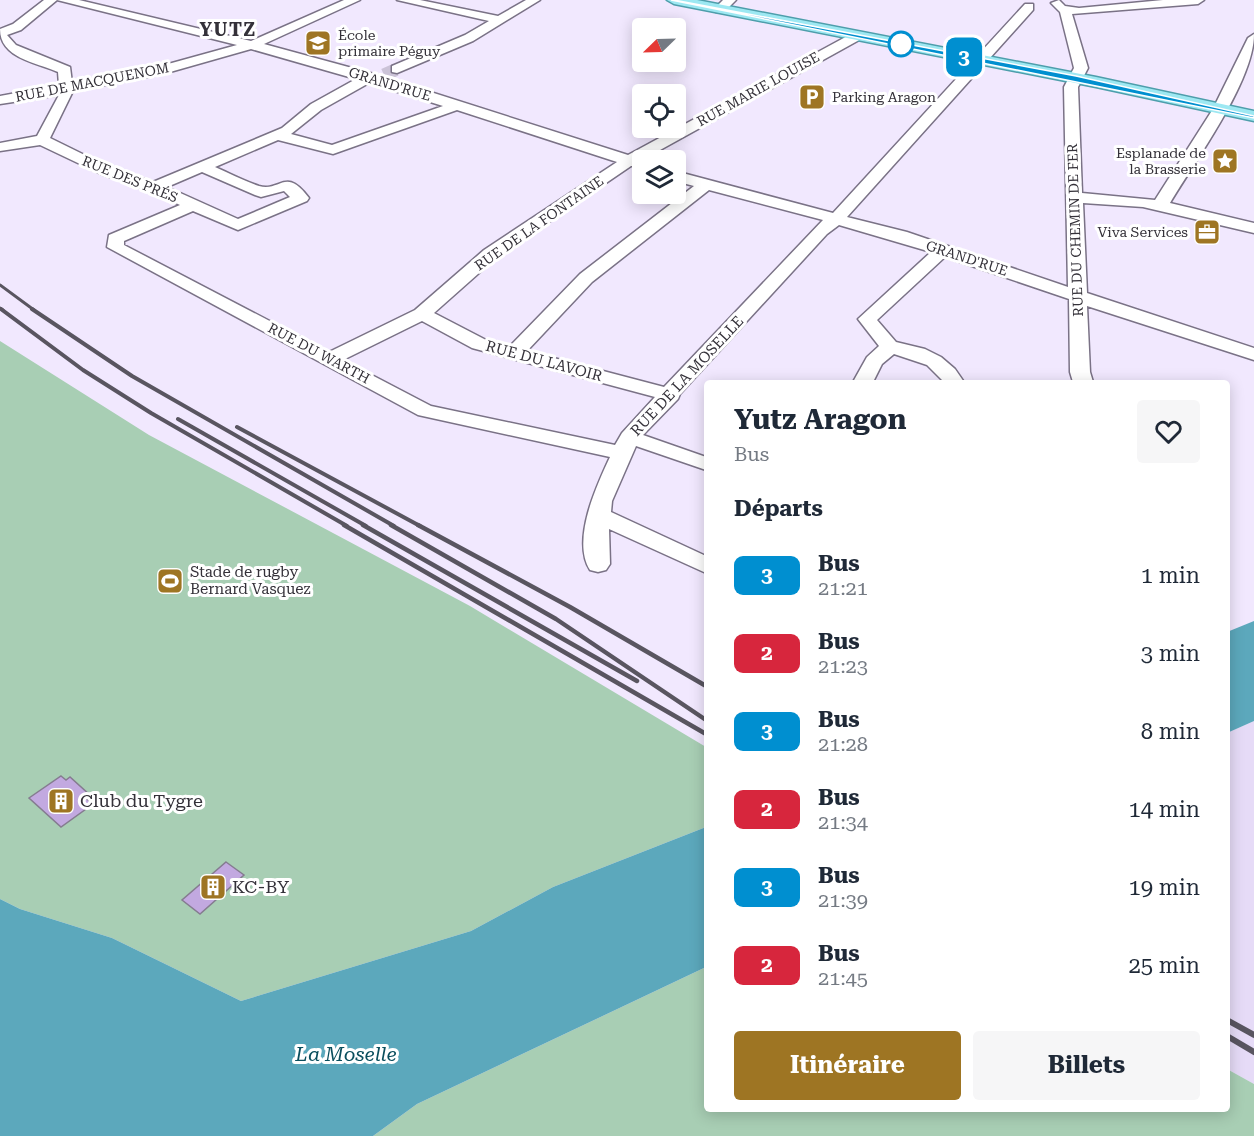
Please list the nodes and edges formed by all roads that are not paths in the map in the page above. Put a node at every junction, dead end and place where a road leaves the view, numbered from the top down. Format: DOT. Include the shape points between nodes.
graph roads {
  1 [pos="51,0"];
  2 [pos="63,0"];
  3 [pos="329,0"];
  4 [pos="403,0"];
  5 [pos="534,0"];
  6 [pos="674,0"];
  7 [pos="1198,0"];
  8 [pos="350,2"];
  9 [pos="725,4"];
  10 [pos="1050,4"];
  11 [pos="500,20"];
  12 [pos="0,33"];
  13 [pos="856,36"];
  14 [pos="0,38"];
  15 [pos="1254,38"];
  16 [pos="254,44"];
  17 [pos="6,49"];
  18 [pos="982,61"];
  19 [pos="397,69"];
  20 [pos="376,77"];
  21 [pos="1076,78"];
  22 [pos="66,87"];
  23 [pos="0,100"];
  24 [pos="458,105"];
  25 [pos="1220,109"];
  26 [pos="1254,116"];
  27 [pos="277,135"];
  28 [pos="42,140"];
  29 [pos="0,147"];
  30 [pos="658,150"];
  31 [pos="632,162"];
  32 [pos="632,165"];
  33 [pos="202,167"];
  34 [pos="686,179"];
  35 [pos="706,184"];
  36 [pos="154,187"];
  37 [pos="1074,198"];
  38 [pos="1161,204"];
  39 [pos="193,205"];
  40 [pos="837,218"];
  41 [pos="1254,228"];
  42 [pos="943,250"];
  43 [pos="1078,295"];
  44 [pos="422,314"];
  45 [pos="890,346"];
  46 [pos="515,352"];
  47 [pos="1254,354"];
  48 [pos="328,360"];
  49 [pos="864,380"];
  50 [pos="953,380"];
  51 [pos="1082,380"];
  52 [pos="671,395"];
  53 [pos="626,445"];
  54 [pos="704,464"];
  55 [pos="598,515"];
  56 [pos="598,564"];
  57 [pos="704,564"];
  1 -- 12 [label="street" via="17,27"];
  2 -- 16 [label="street, GRAND'RUE"];
  3 -- 8 [label="street"];
  4 -- 11 [label="street"];
  5 -- 11 [label="street"];
  6 -- 9 [label="main road"];
  7 -- 10 [label="street" via="1133,7"];
  8 -- 16 [label="street, RUE DE MACQUENOM"];
  9 -- 13 [label="main road"];
  10 -- 18 [label="street, RUE DE LA MOSELLE"];
  10 -- 21 [label="street, RUE DU CHEMIN DE FER" via="1081,68"];
  11 -- 19 [label="street" via="469,39"];
  13 -- 18 [label="main road"];
  13 -- 30 [label="street, RUE MARIE LOUISE"];
  14 -- 17 [label="street" via="4,38"];
  15 -- 25 [label="street"];
  16 -- 20 [label="street, GRAND'RUE"];
  16 -- 22 [label="street, RUE DE MACQUENOM" via="141,75"];
  17 -- 22 [label="street" via="65,70"];
  18 -- 21 [label="main road"];
  18 -- 40 [label="street, RUE DE LA MOSELLE"];
  20 -- 24 [label="street, GRAND'RUE"];
  20 -- 27 [label="street" via="316,107"];
  21 -- 25 [label="main road"];
  21 -- 37 [label="street, RUE DU CHEMIN DE FER" via="1071,87"];
  22 -- 23 [label="street, RUE DE MACQUENOM"];
  22 -- 28 [label="street" via="63,103"];
  24 -- 27 [label="street" via="333,150"];
  24 -- 31 [label="street, GRAND'RUE"];
  25 -- 26 [label="main road"];
  25 -- 38 [label="street"];
  27 -- 33 [label="street"];
  28 -- 29 [label="street"];
  28 -- 36 [label="street, RUE DES PRÉS" via="106,171"];
  32 -- 44 [label="street, RUE DE LA FONTAINE" via="490,254"];
  33 -- 36 [label="street"];
  33 -- 39 [label="street, RUE DES PRÉS" via="261,192 287,185 301,198 238,225"];
  34 -- 35 [label="street, GRAND'RUE"];
  35 -- 40 [label="street, GRAND'RUE"];
  35 -- 46 [label="street" via="585,278"];
  36 -- 39 [label="street, RUE DES PRÉS"];
  37 -- 38 [label="street" via="1122,198"];
  37 -- 43 [label="street, RUE DU CHEMIN DE FER"];
  38 -- 41 [label="street"];
  39 -- 48 [label="street, RUE DU WARTH" via="115,238 116,247"];
  40 -- 42 [label="street, GRAND'RUE"];
  40 -- 52 [label="street, RUE DE LA MOSELLE" via="821,230"];
  42 -- 43 [label="street, GRAND'RUE"];
  42 -- 45 [label="street" via="867,319"];
  43 -- 47 [label="street, GRAND'RUE"];
  43 -- 51 [label="street, RUE DU CHEMIN DE FER"];
  44 -- 46 [label="street, RUE DU LAVOIR" via="479,344"];
  44 -- 48 [label="street, RUE DE LA FONTAINE"];
  45 -- 49 [label="street" via="874,362"];
  45 -- 50 [label="street" via="919,352 945,367"];
  46 -- 52 [label="street, RUE DU LAVOIR"];
  48 -- 53 [label="street, RUE DU WARTH" via="425,411"];
  52 -- 53 [label="street, RUE DE LA MOSELLE"];
  53 -- 54 [label="street, RUE DU WARTH"];
  53 -- 55 [label="street, RUE DE LA MOSELLE"];
  55 -- 56 [label="street, RUE DE LA MOSELLE"];
  55 -- 57 [label="street"];
}
